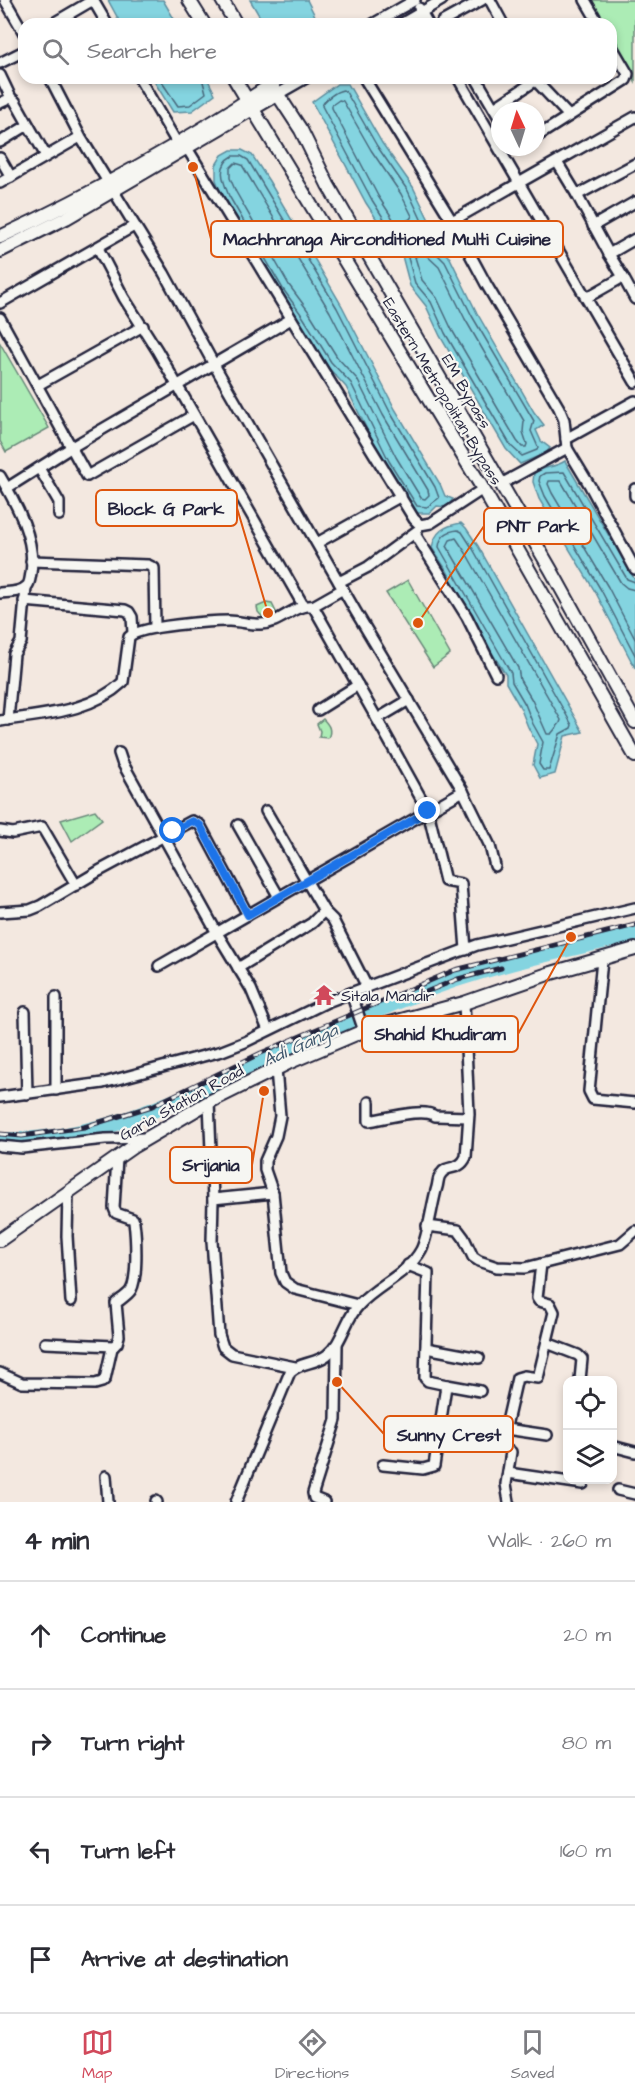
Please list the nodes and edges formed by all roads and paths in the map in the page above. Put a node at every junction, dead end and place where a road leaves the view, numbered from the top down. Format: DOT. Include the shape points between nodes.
graph roads {
  1 [pos="5,0"];
  2 [pos="93,0"];
  3 [pos="189,0"];
  4 [pos="222,0"];
  5 [pos="415,0"];
  6 [pos="442,0"];
  7 [pos="482,0"];
  8 [pos="490,0"];
  9 [pos="585,0"];
  10 [pos="422,12"];
  11 [pos="62,18"];
  12 [pos="104,18"];
  13 [pos="200,18"];
  14 [pos="232,18"];
  15 [pos="384,18"];
  16 [pos="412,18"];
  17 [pos="425,18"];
  18 [pos="449,18"];
  19 [pos="500,18"];
  20 [pos="596,18"];
  21 [pos="18,23"];
  22 [pos="18,54"];
  23 [pos="617,55"];
  24 [pos="0,63"];
  25 [pos="0,75"];
  26 [pos="53,84"];
  27 [pos="143,84"];
  28 [pos="237,84"];
  29 [pos="275,84"];
  30 [pos="368,84"];
  31 [pos="461,84"];
  32 [pos="480,84"];
  33 [pos="528,84"];
  34 [pos="538,84"];
  35 [pos="11,98"];
  36 [pos="503,102"];
  37 [pos="0,103"];
  38 [pos="491,103"];
  39 [pos="249,105"];
  40 [pos="569,116"];
  41 [pos="635,117"];
  42 [pos="28,125"];
  43 [pos="545,131"];
  44 [pos="80,137"];
  45 [pos="0,142"];
  46 [pos="182,145"];
  47 [pos="46,156"];
  48 [pos="0,158"];
  49 [pos="557,162"];
  50 [pos="635,164"];
  51 [pos="11,177"];
  52 [pos="0,183"];
  53 [pos="519,183"];
  54 [pos="111,186"];
  55 [pos="577,195"];
  56 [pos="635,202"];
  57 [pos="452,222"];
  58 [pos="134,226"];
  59 [pos="594,226"];
  60 [pos="0,237"];
  61 [pos="635,239"];
  62 [pos="98,249"];
  63 [pos="0,251"];
  64 [pos="609,254"];
  65 [pos="623,277"];
  66 [pos="634,296"];
  67 [pos="586,298"];
  68 [pos="0,303"];
  69 [pos="0,318"];
  70 [pos="291,319"];
  71 [pos="143,326"];
  72 [pos="213,363"];
  73 [pos="635,382"];
  74 [pos="177,385"];
  75 [pos="38,386"];
  76 [pos="635,401"];
  77 [pos="194,415"];
  78 [pos="566,444"];
  79 [pos="72,447"];
  80 [pos="39,468"];
  81 [pos="0,476"];
  82 [pos="501,484"];
  83 [pos="7,488"];
  84 [pos="483,489"];
  85 [pos="635,489"];
  86 [pos="400,496"];
  87 [pos="635,496"];
  88 [pos="59,515"];
  89 [pos="418,530"];
  90 [pos="316,543"];
  91 [pos="31,561"];
  92 [pos="635,569"];
  93 [pos="341,585"];
  94 [pos="26,588"];
  95 [pos="0,593"];
  96 [pos="24,601"];
  97 [pos="308,606"];
  98 [pos="154,628"];
  99 [pos="132,633"];
  100 [pos="496,675"];
  101 [pos="358,685"];
  102 [pos="409,700"];
  103 [pos="318,710"];
  104 [pos="377,719"];
  105 [pos="4,720"];
  106 [pos="635,722"];
  107 [pos="119,753"];
  108 [pos="635,756"];
  109 [pos="464,791"];
  110 [pos="266,811"];
  111 [pos="428,811"];
  112 [pos="238,825"];
  113 [pos="0,831"];
  114 [pos="163,837"];
  115 [pos="495,866"];
  116 [pos="307,881"];
  117 [pos="76,885"];
  118 [pos="279,897"];
  119 [pos="635,908"];
  120 [pos="324,911"];
  121 [pos="0,912"];
  122 [pos="248,915"];
  123 [pos="217,933"];
  124 [pos="635,949"];
  125 [pos="466,950"];
  126 [pos="602,960"];
  127 [pos="159,966"];
  128 [pos="238,968"];
  129 [pos="367,987"];
  130 [pos="351,993"];
  131 [pos="56,997"];
  132 [pos="464,1003"];
  133 [pos="25,1012"];
  134 [pos="268,1030"];
  135 [pos="364,1031"];
  136 [pos="276,1069"];
  137 [pos="56,1090"];
  138 [pos="27,1094"];
  139 [pos="0,1097"];
  140 [pos="209,1102"];
  141 [pos="369,1102"];
  142 [pos="635,1102"];
  143 [pos="468,1117"];
  144 [pos="148,1138"];
  145 [pos="0,1146"];
  146 [pos="117,1158"];
  147 [pos="68,1192"];
  148 [pos="273,1194"];
  149 [pos="213,1199"];
  150 [pos="427,1226"];
  151 [pos="635,1232"];
  152 [pos="0,1240"];
  153 [pos="541,1264"];
  154 [pos="408,1265"];
  155 [pos="71,1301"];
  156 [pos="358,1305"];
  157 [pos="45,1343"];
  158 [pos="547,1343"];
  159 [pos="337,1345"];
  160 [pos="114,1346"];
  161 [pos="426,1348"];
  162 [pos="479,1358"];
  163 [pos="295,1367"];
  164 [pos="0,1372"];
  165 [pos="580,1376"];
  166 [pos="447,1384"];
  167 [pos="480,1391"];
  168 [pos="506,1429"];
  169 [pos="547,1435"];
  170 [pos="502,1444"];
  171 [pos="617,1447"];
  172 [pos="511,1452"];
  173 [pos="635,1452"];
  174 [pos="383,1465"];
  175 [pos="508,1473"];
  176 [pos="106,1476"];
  177 [pos="563,1481"];
  178 [pos="618,1490"];
  179 [pos="635,1494"];
  180 [pos="108,1502"];
  181 [pos="236,1502"];
  182 [pos="324,1502"];
  183 [pos="508,1502"];
  1 -- 21 [label="street"];
  2 -- 11 [label="street"];
  2 -- 12 [label="street"];
  3 -- 13 [label="main road"];
  4 -- 14 [label="main road"];
  5 -- 10 [label="street"];
  5 -- 15 [label="street"];
  6 -- 10 [label="street"];
  7 -- 18 [label="street"];
  8 -- 19 [label="street"];
  9 -- 20 [label="street"];
  10 -- 16 [label="street"];
  10 -- 17 [label="street"];
  22 -- 24 [label="street"];
  23 -- 40 [label="street" via="626,70 626,80"];
  25 -- 35 [label="street"];
  26 -- 44 [label="street"];
  27 -- 46 [label="street"];
  28 -- 39 [label="main road, Eastern Metropolitan Bypass"];
  29 -- 39 [label="main road"];
  29 -- 82 [label="main road, EM Bypass" via="328,185"];
  30 -- 57 [label="street"];
  31 -- 53 [label="street"];
  32 -- 38 [label="street"];
  33 -- 36 [label="street"];
  34 -- 40 [label="street"];
  35 -- 37 [label="street"];
  35 -- 42 [label="street"];
  39 -- 46 [label="main road"];
  39 -- 84 [label="main road, Eastern Metropolitan Bypass"];
  40 -- 43 [label="street"];
  41 -- 49 [label="street"];
  42 -- 45 [label="street"];
  42 -- 47 [label="street"];
  44 -- 47 [label="street"];
  44 -- 54 [label="street"];
  46 -- 54 [label="main road"];
  46 -- 70 [label="street"];
  47 -- 51 [label="street"];
  48 -- 51 [label="street"];
  49 -- 53 [label="street"];
  49 -- 55 [label="street"];
  50 -- 55 [label="street"];
  51 -- 52 [label="street"];
  53 -- 57 [label="street"];
  53 -- 67 [label="street"];
  54 -- 58 [label="street"];
  54 -- 60 [label="main road"];
  54 -- 63 [label="main road"];
  55 -- 59 [label="street"];
  56 -- 59 [label="street"];
  57 -- 78 [label="street" via="559,408"];
  58 -- 62 [label="street"];
  58 -- 72 [label="street"];
  59 -- 64 [label="street"];
  61 -- 64 [label="street"];
  62 -- 68 [label="street"];
  62 -- 71 [label="street"];
  64 -- 65 [label="street"];
  65 -- 66 [label="street"];
  65 -- 67 [label="street"];
  67 -- 73 [label="street"];
  69 -- 75 [label="street"];
  70 -- 72 [label="street"];
  70 -- 86 [label="street"];
  71 -- 74 [label="street"];
  71 -- 75 [label="street"];
  72 -- 74 [label="street"];
  72 -- 90 [label="street"];
  74 -- 77 [label="street"];
  74 -- 79 [label="street"];
  75 -- 79 [label="street"];
  76 -- 78 [label="street"];
  77 -- 79 [label="street" via="87,476"];
  77 -- 97 [label="street"];
  78 -- 82 [label="street"];
  78 -- 92 [label="street"];
  79 -- 80 [label="street"];
  80 -- 83 [label="street"];
  80 -- 88 [label="street" via="59,502"];
  81 -- 83 [label="street"];
  82 -- 106 [label="main road, EM Bypass"];
  83 -- 91 [label="street" via="27,531"];
  84 -- 89 [label="street"];
  84 -- 108 [label="main road, Eastern Metropolitan Bypass"];
  85 -- 87 [label="street"];
  86 -- 89 [label="street"];
  86 -- 90 [label="street"];
  89 -- 93 [label="street"];
  89 -- 100 [label="street"];
  90 -- 93 [label="street"];
  91 -- 94 [label="street"];
  91 -- 98 [label="street" via="154,568"];
  93 -- 97 [label="street"];
  93 -- 102 [label="street"];
  94 -- 95 [label="street"];
  94 -- 96 [label="street"];
  96 -- 99 [label="street" via="125,610 132,617"];
  96 -- 105 [label="street" via="21,642 14,654"];
  97 -- 98 [label="street" via="262,625 220,621"];
  97 -- 101 [label="street"];
  98 -- 99 [label="street"];
  99 -- 105 [label="street" via="123,682 108,694 59,712"];
  101 -- 103 [label="street"];
  101 -- 104 [label="street"];
  102 -- 104 [label="street"];
  102 -- 109 [label="street"];
  104 -- 111 [label="street"];
  107 -- 114 [label="street"];
  109 -- 111 [label="street"];
  109 -- 115 [label="street" via="490,846"];
  110 -- 116 [label="street"];
  111 -- 116 [label="street"];
  111 -- 125 [label="street" via="445,881 462,887"];
  112 -- 118 [label="street"];
  113 -- 117 [label="street" via="13,833 42,827"];
  114 -- 117 [label="street"];
  114 -- 122 [label="street" via="196,822"];
  114 -- 123 [label="street"];
  116 -- 118 [label="street"];
  116 -- 120 [label="street"];
  117 -- 121 [label="street" via="30,910"];
  118 -- 122 [label="street"];
  119 -- 125 [label="street"];
  120 -- 128 [label="street" via="312,923"];
  120 -- 129 [label="street" via="333,920"];
  122 -- 123 [label="street"];
  123 -- 127 [label="street"];
  123 -- 128 [label="street"];
  124 -- 126 [label="main road, Garia Station Road"];
  125 -- 129 [label="street"];
  126 -- 132 [label="main road, Garia Station Road"];
  126 -- 142 [label="street" via="589,1091 593,1099"];
  128 -- 134 [label="street"];
  129 -- 130 [label="street"];
  130 -- 134 [label="street"];
  130 -- 135 [label="street"];
  131 -- 137 [label="street"];
  132 -- 135 [label="main road, Garia Station Road"];
  132 -- 143 [label="street"];
  133 -- 138 [label="street"];
  134 -- 137 [label="street" via="222,1051 184,1062 103,1083"];
  135 -- 136 [label="main road, Garia Station Road"];
  136 -- 140 [label="main road, Garia Station Road"];
  136 -- 148 [label="street" via="280,1116 265,1161"];
  137 -- 138 [label="street"];
  138 -- 139 [label="street"];
  140 -- 144 [label="main road, Garia Station Road"];
  140 -- 149 [label="street"];
  141 -- 143 [label="street" via="369,1121 431,1113"];
  143 -- 150 [label="street" via="466,1157 459,1167 441,1173"];
  144 -- 145 [label="street" via="22,1148"];
  144 -- 146 [label="main road, Garia Station Road"];
  146 -- 147 [label="main road, Garia Station Road"];
  146 -- 160 [label="street, Garia Station Road" via="114,1208 116,1213 133,1219 136,1257 133,1285 116,1303 119,1336"];
  147 -- 152 [label="main road, Garia Station Road"];
  147 -- 155 [label="street"];
  148 -- 149 [label="street"];
  148 -- 156 [label="street" via="285,1282"];
  149 -- 163 [label="street" via="212,1241 223,1347 232,1354"];
  150 -- 153 [label="street" via="458,1230 473,1257 497,1267"];
  150 -- 154 [label="street" via="423,1247"];
  151 -- 153 [label="street" via="620,1244"];
  153 -- 158 [label="street" via="537,1298 550,1304 554,1312"];
  154 -- 156 [label="street"];
  154 -- 161 [label="street" via="428,1273"];
  156 -- 159 [label="street"];
  157 -- 160 [label="street"];
  158 -- 165 [label="street" via="578,1355 582,1359"];
  158 -- 168 [label="street" via="538,1378 517,1378"];
  159 -- 163 [label="street" via="316,1362"];
  159 -- 182 [label="street" via="336,1420 312,1493"];
  160 -- 164 [label="street, Garia Station Road" via="102,1382 21,1383"];
  161 -- 162 [label="street"];
  161 -- 166 [label="street" via="426,1380"];
  163 -- 181 [label="street"];
  166 -- 167 [label="street"];
  166 -- 174 [label="street" via="434,1466 423,1469"];
  168 -- 169 [label="street"];
  168 -- 170 [label="street"];
  171 -- 173 [label="street"];
  172 -- 175 [label="street"];
  175 -- 177 [label="street"];
  175 -- 183 [label="street"];
  176 -- 180 [label="street"];
  178 -- 179 [label="street"];
}
